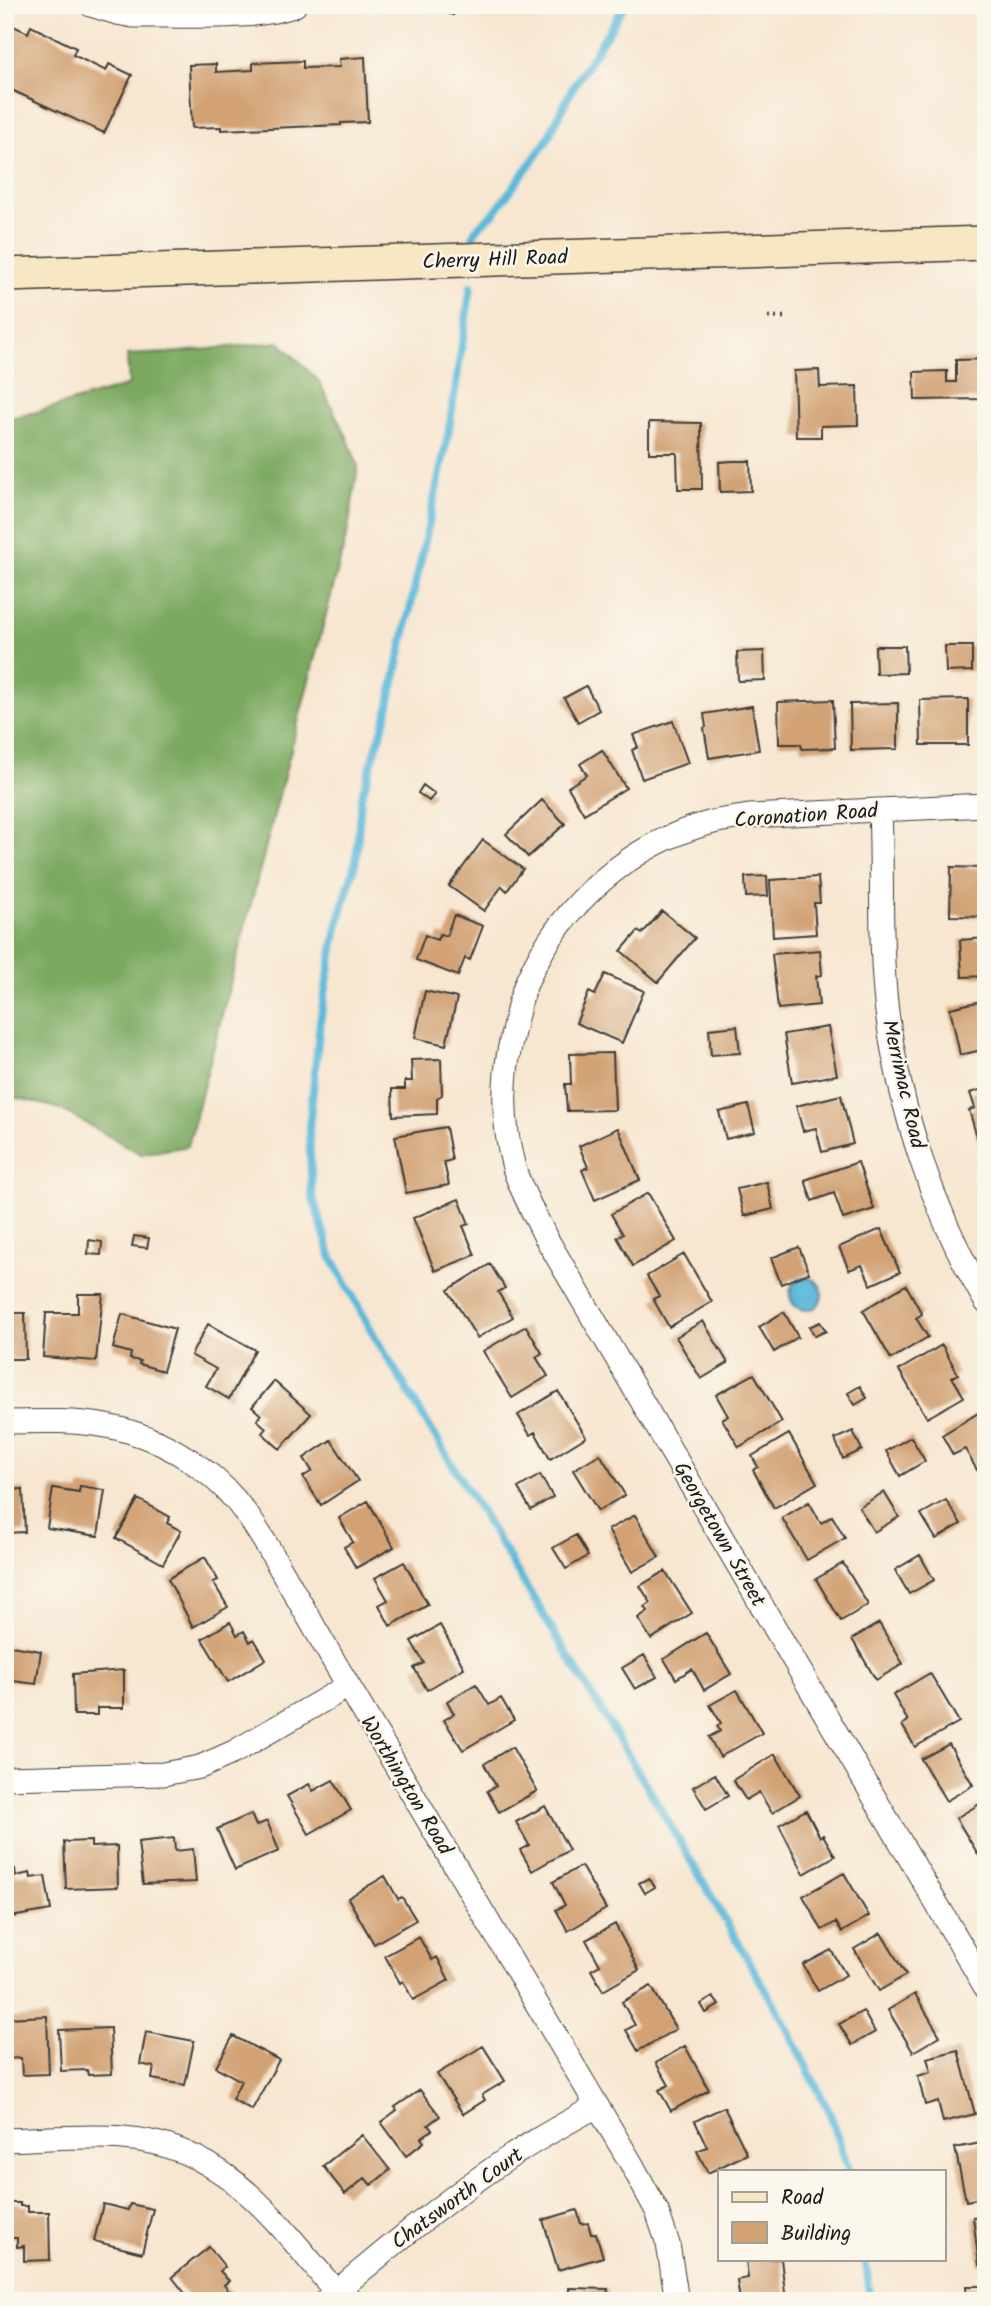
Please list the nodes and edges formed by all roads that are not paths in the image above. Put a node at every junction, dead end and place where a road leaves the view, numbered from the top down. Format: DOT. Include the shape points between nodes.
graph roads {
  1 [pos="91,5"];
  2 [pos="295,5"];
  3 [pos="986,243"];
  4 [pos="5,275"];
  5 [pos="986,805"];
  6 [pos="880,810"];
  7 [pos="506,1064"];
  8 [pos="986,1302"];
  9 [pos="5,1422"];
  10 [pos="348,1686"];
  11 [pos="5,1778"];
  12 [pos="986,1988"];
  13 [pos="597,2106"];
  14 [pos="5,2140"];
  15 [pos="330,2296"];
  16 [pos="677,2301"];
  1 -- 2 [label="street" via="133,16 259,13"];
  3 -- 4 [label="main road, Cherry Hill Road"];
  5 -- 6 [label="street, Coronation Road"];
  6 -- 7 [label="street, Coronation Road" via="713,822 657,843 621,865 590,891 546,947 519,1004"];
  6 -- 8 [label="street, Merrimac Road" via="887,1008 895,1058 923,1165"];
  7 -- 12 [label="street, Georgetown Street" via="506,1113 514,1168 545,1236"];
  9 -- 10 [label="street, Worthington Road" via="71,1420 113,1426 160,1443 203,1469 243,1508 262,1536"];
  10 -- 11 [label="street" via="200,1767 163,1774"];
  10 -- 13 [label="street, Worthington Road"];
  13 -- 15 [label="street, Chatsworth Court" via="491,2169"];
  13 -- 16 [label="street, Worthington Road" via="657,2211 668,2244"];
  14 -- 15 [label="street" via="121,2138 168,2147 210,2165 262,2204"];
}
